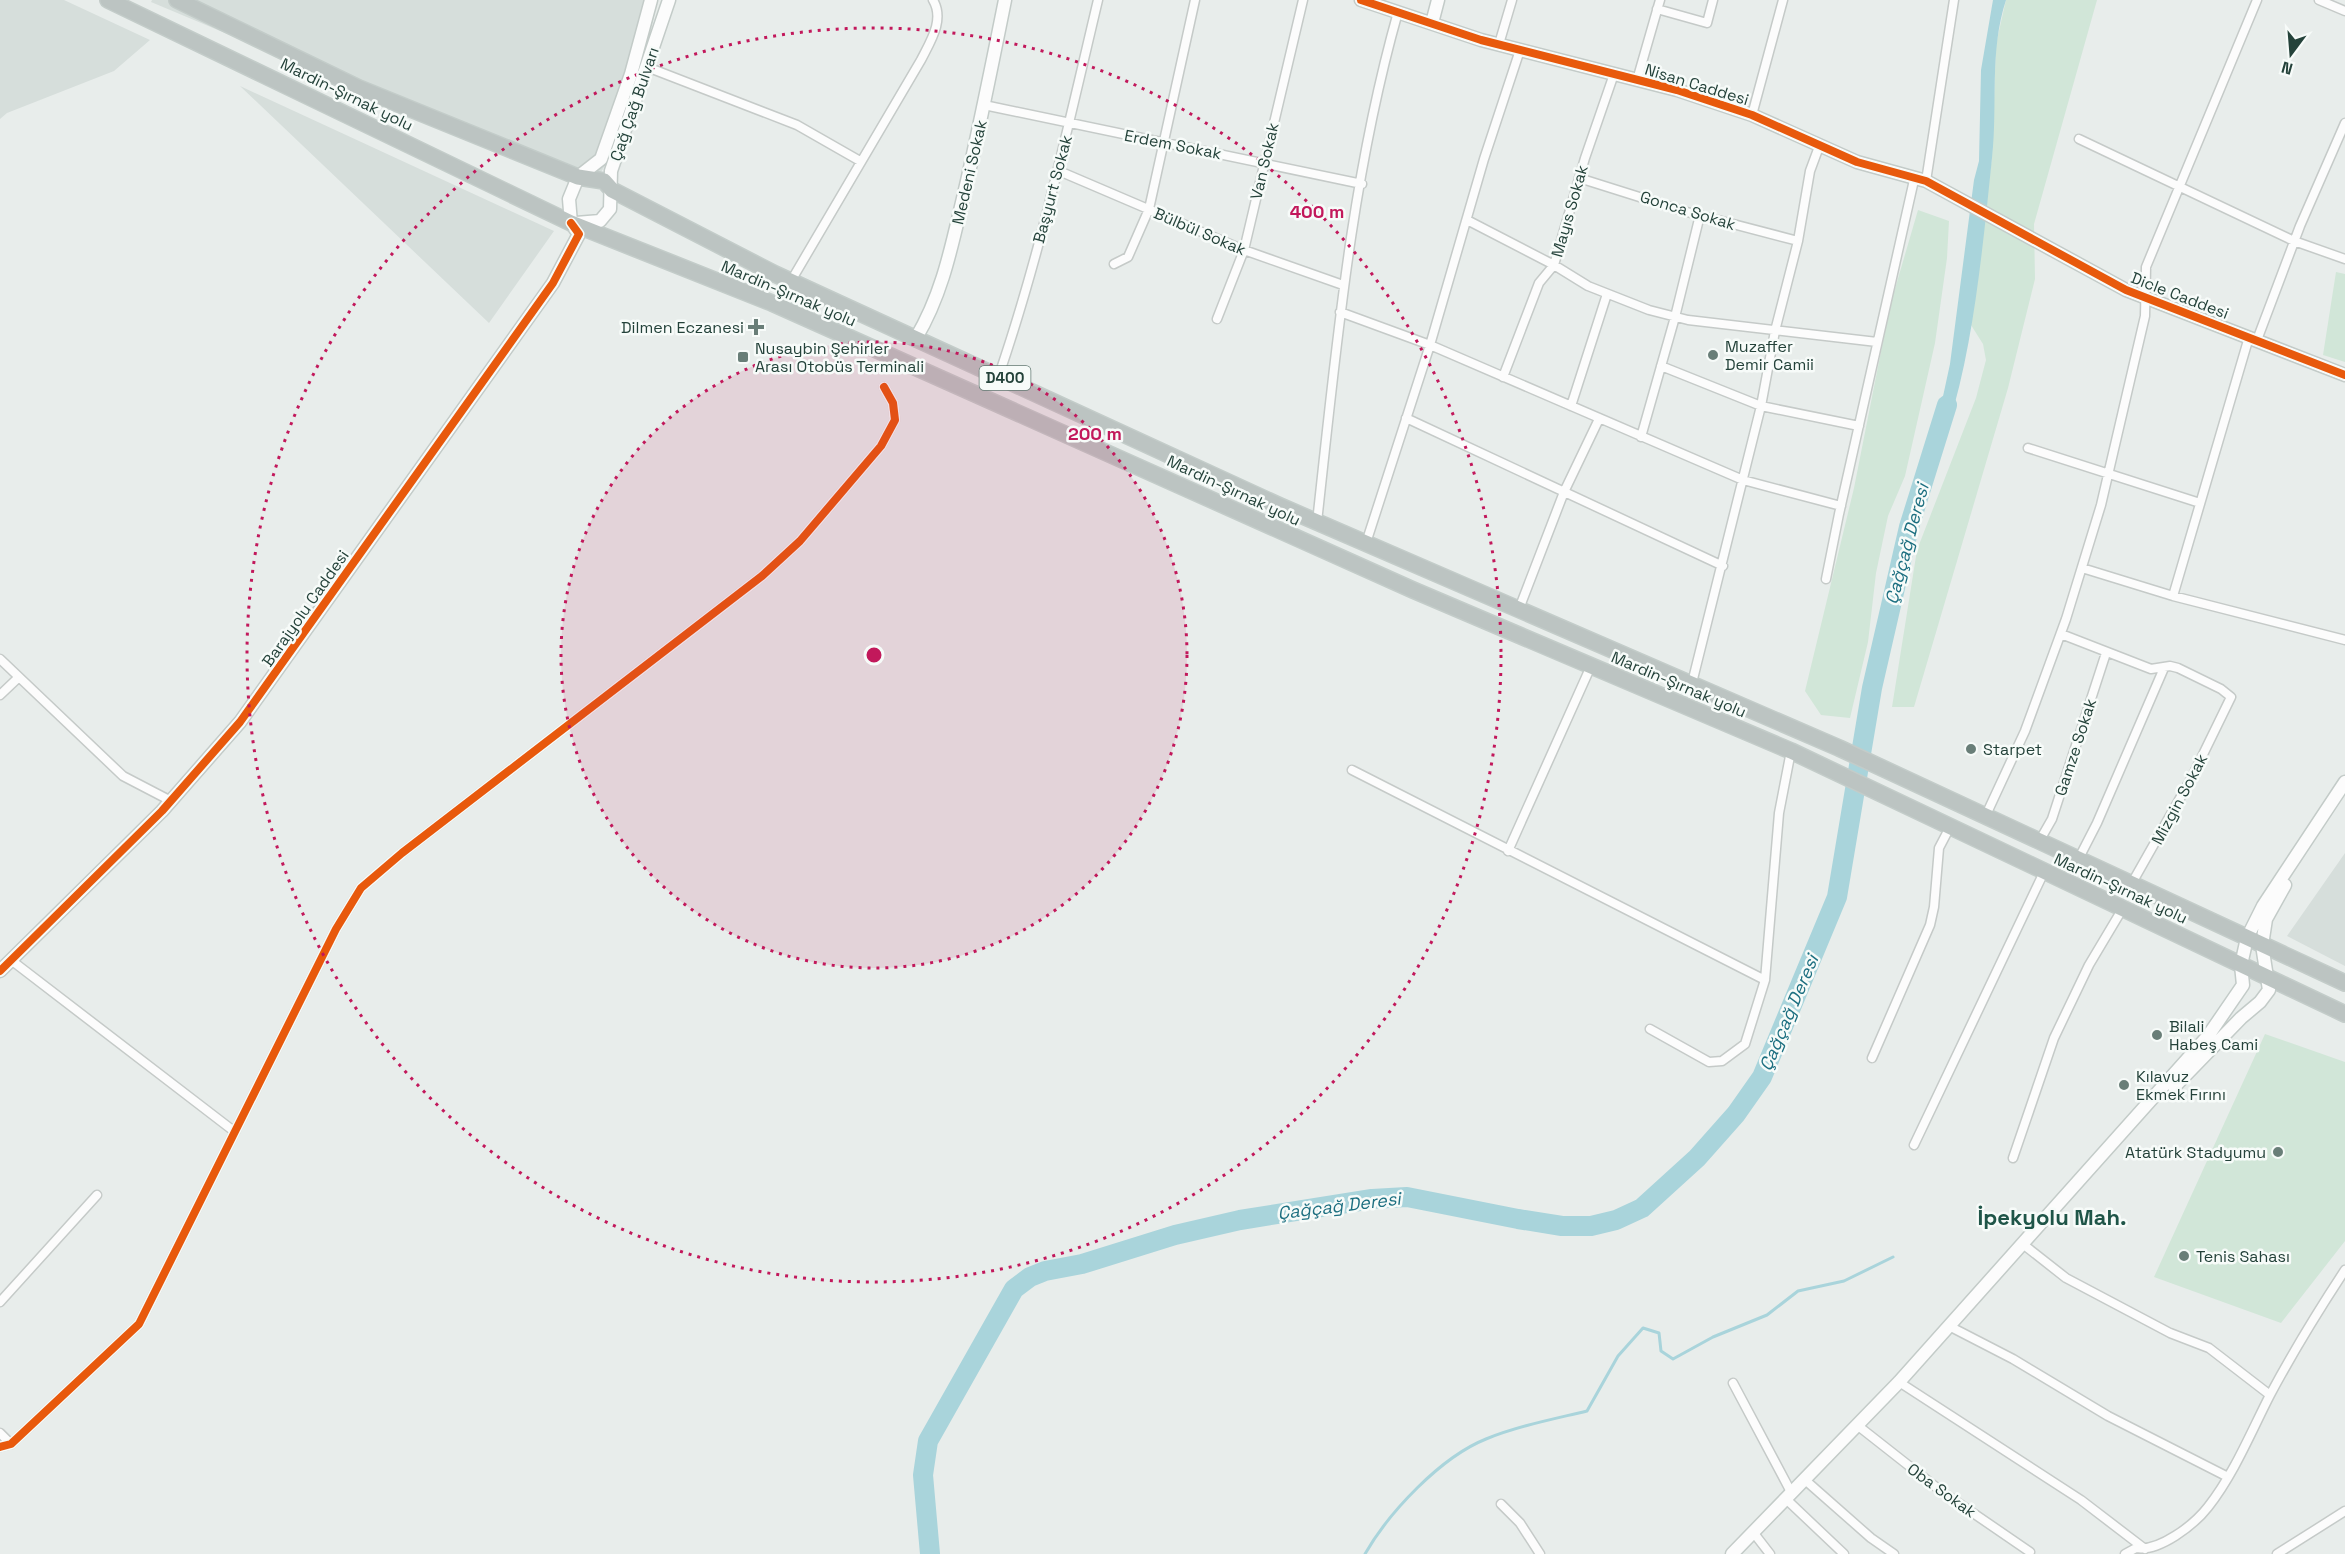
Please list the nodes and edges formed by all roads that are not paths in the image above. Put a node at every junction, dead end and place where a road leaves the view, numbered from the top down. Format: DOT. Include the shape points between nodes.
graph roads {
  1 [pos="108,0"];
  2 [pos="177,0"];
  3 [pos="651,0"];
  4 [pos="669,0"];
  5 [pos="933,0"];
  6 [pos="1005,0"];
  7 [pos="1098,0"];
  8 [pos="1195,0"];
  9 [pos="1303,0"];
  10 [pos="1361,0"];
  11 [pos="1438,0"];
  12 [pos="1512,0"];
  13 [pos="1713,0"];
  14 [pos="1783,0"];
  15 [pos="1954,0"];
  16 [pos="2257,0"];
  17 [pos="2319,0"];
  18 [pos="1659,5"];
  19 [pos="2345,11"];
  20 [pos="1398,12"];
  21 [pos="1432,23"];
  22 [pos="1499,44"];
  23 [pos="1520,50"];
  24 [pos="647,67"];
  25 [pos="1614,74"];
  26 [pos="1637,80"];
  27 [pos="984,105"];
  28 [pos="1752,115"];
  29 [pos="1070,123"];
  30 [pos="2345,123"];
  31 [pos="2079,139"];
  32 [pos="1165,142"];
  33 [pos="1820,144"];
  34 [pos="860,161"];
  35 [pos="1264,162"];
  36 [pos="1059,171"];
  37 [pos="578,177"];
  38 [pos="1579,178"];
  39 [pos="1920,181"];
  40 [pos="1362,183"];
  41 [pos="2178,187"];
  42 [pos="612,190"];
  43 [pos="1149,209"];
  44 [pos="1700,215"];
  45 [pos="1467,220"];
  46 [pos="572,223"];
  47 [pos="2012,228"];
  48 [pos="1798,241"];
  49 [pos="2294,241"];
  50 [pos="1244,250"];
  51 [pos="2345,259"];
  52 [pos="1114,264"];
  53 [pos="1554,265"];
  54 [pos="791,281"];
  55 [pos="1343,285"];
  56 [pos="1607,294"];
  57 [pos="2146,295"];
  58 [pos="1340,312"];
  59 [pos="1675,317"];
  60 [pos="1217,320"];
  61 [pos="1775,331"];
  62 [pos="916,338"];
  63 [pos="2253,338"];
  64 [pos="1877,342"];
  65 [pos="1430,345"];
  66 [pos="1661,366"];
  67 [pos="999,375"];
  68 [pos="2345,375"];
  69 [pos="1503,377"];
  70 [pos="884,387"];
  71 [pos="1571,406"];
  72 [pos="1761,406"];
  73 [pos="1407,418"];
  74 [pos="1599,418"];
  75 [pos="1859,426"];
  76 [pos="1641,437"];
  77 [pos="2028,448"];
  78 [pos="2108,473"];
  79 [pos="1743,480"];
  80 [pos="1564,492"];
  81 [pos="2200,502"];
  82 [pos="1841,506"];
  83 [pos="1317,522"];
  84 [pos="1366,543"];
  85 [pos="1723,566"];
  86 [pos="2082,568"];
  87 [pos="1826,579"];
  88 [pos="2173,596"];
  89 [pos="1519,609"];
  90 [pos="2061,634"];
  91 [pos="2345,640"];
  92 [pos="2106,652"];
  93 [pos="0,659"];
  94 [pos="1591,666"];
  95 [pos="2164,668"];
  96 [pos="20,677"];
  97 [pos="1692,682"];
  98 [pos="0,695"];
  99 [pos="1791,751"];
  100 [pos="1352,770"];
  101 [pos="2345,782"];
  102 [pos="2334,798"];
  103 [pos="171,801"];
  104 [pos="1986,815"];
  105 [pos="1950,827"];
  106 [pos="2040,840"];
  107 [pos="1508,851"];
  108 [pos="2079,858"];
  109 [pos="2044,872"];
  110 [pos="2132,883"];
  111 [pos="2123,908"];
  112 [pos="2247,938"];
  113 [pos="2262,945"];
  114 [pos="11,960"];
  115 [pos="2241,965"];
  116 [pos="0,971"];
  117 [pos="2268,979"];
  118 [pos="1765,980"];
  119 [pos="2345,983"];
  120 [pos="2345,1014"];
  121 [pos="1650,1029"];
  122 [pos="1872,1058"];
  123 [pos="235,1132"];
  124 [pos="1914,1145"];
  125 [pos="2013,1158"];
  126 [pos="97,1195"];
  127 [pos="2051,1215"];
  128 [pos="2024,1245"];
  129 [pos="2345,1270"];
  130 [pos="0,1302"];
  131 [pos="1949,1326"];
  132 [pos="1899,1382"];
  133 [pos="1733,1383"];
  134 [pos="2270,1395"];
  135 [pos="1857,1425"];
  136 [pos="0,1433"];
  137 [pos="11,1444"];
  138 [pos="0,1447"];
  139 [pos="2229,1477"];
  140 [pos="1804,1479"];
  141 [pos="1789,1496"];
  142 [pos="1501,1504"];
  143 [pos="2345,1511"];
  144 [pos="1753,1532"];
  145 [pos="2030,1552"];
  146 [pos="2147,1552"];
  147 [pos="1540,1554"];
  148 [pos="1732,1554"];
  149 [pos="1770,1554"];
  150 [pos="1844,1554"];
  151 [pos="1894,1554"];
  152 [pos="2125,1554"];
  153 [pos="2277,1554"];
  1 -- 46 [label="highway, Mardin-Şırnak yolu"];
  2 -- 37 [label="highway, Mardin-Şırnak yolu / D400" via="359,87"];
  3 -- 37 [label="street, Çağ Çağ Bulvarı" via="631,74 601,159"];
  4 -- 24 [label="street, Çağ Çağ Bulvarı"];
  5 -- 34 [label="street" via="937,27"];
  6 -- 27 [label="street, Medeni Sokak"];
  7 -- 29 [label="street, Başyurt Sokak"];
  8 -- 32 [label="street"];
  9 -- 35 [label="street, Van Sokak"];
  10 -- 20 [label="street, Nisan Caddesi"];
  11 -- 21 [label="street"];
  12 -- 22 [label="street"];
  13 -- 18 [label="street" via="1707,23"];
  14 -- 28 [label="street"];
  15 -- 39 [label="street"];
  16 -- 41 [label="street"];
  17 -- 19 [label="street"];
  18 -- 26 [label="street"];
  20 -- 21 [label="street, Nisan Caddesi"];
  20 -- 40 [label="street" via="1379,79"];
  21 -- 22 [label="street, Nisan Caddesi"];
  22 -- 23 [label="street, Nisan Caddesi"];
  23 -- 25 [label="street, Nisan Caddesi"];
  23 -- 45 [label="street"];
  24 -- 34 [label="street" via="797,125"];
  24 -- 42 [label="street, Çağ Çağ Bulvarı" via="611,171"];
  25 -- 26 [label="street, Nisan Caddesi"];
  25 -- 38 [label="street, Mayıs Sokak"];
  26 -- 28 [label="street, Nisan Caddesi"];
  27 -- 29 [label="street, Erdem Sokak"];
  27 -- 62 [label="street, Medeni Sokak" via="944,276 931,313"];
  28 -- 33 [label="street, Nisan Caddesi"];
  29 -- 32 [label="street, Erdem Sokak"];
  29 -- 36 [label="street, Başyurt Sokak"];
  30 -- 49 [label="street"];
  31 -- 41 [label="street"];
  32 -- 35 [label="street, Erdem Sokak"];
  32 -- 43 [label="street"];
  33 -- 39 [label="street, Nisan Caddesi" via="1857,162"];
  33 -- 48 [label="street" via="1810,171"];
  34 -- 54 [label="street"];
  35 -- 40 [label="street, Erdem Sokak"];
  35 -- 50 [label="street, Van Sokak"];
  36 -- 43 [label="street, Bülbül Sokak"];
  36 -- 67 [label="street, Başyurt Sokak"];
  37 -- 42 [label="highway, Mardin-Şırnak yolu / D400" via="604,182"];
  37 -- 46 [label="street" via="569,199"];
  38 -- 44 [label="street, Gonca Sokak"];
  38 -- 53 [label="street, Mayıs Sokak"];
  39 -- 47 [label="street, Nisan Caddesi"];
  39 -- 64 [label="street"];
  40 -- 55 [label="street"];
  41 -- 49 [label="street"];
  41 -- 57 [label="street" via="2146,267"];
  42 -- 46 [label="street, Çağ Çağ Bulvarı" via="610,209 600,221"];
  42 -- 54 [label="highway, Mardin-Şırnak yolu / D400"];
  43 -- 50 [label="street, Bülbül Sokak"];
  43 -- 52 [label="street" via="1128,257"];
  44 -- 48 [label="street, Gonca Sokak"];
  44 -- 59 [label="street"];
  45 -- 53 [label="street"];
  45 -- 65 [label="street"];
  46 -- 94 [label="highway, Mardin-Şırnak yolu" via="772,303"];
  46 -- 103 [label="street, Barajyolu Caddesi" via="579,234 553,282 240,722"];
  47 -- 57 [label="street, Dicle Caddesi" via="2126,290"];
  48 -- 61 [label="street"];
  49 -- 51 [label="street"];
  49 -- 63 [label="street"];
  50 -- 55 [label="street, Bülbül Sokak"];
  50 -- 60 [label="street, Van Sokak"];
  53 -- 56 [label="street"];
  53 -- 69 [label="street, Mayıs Sokak" via="1539,283"];
  54 -- 62 [label="highway, Mardin-Şırnak yolu / D400"];
  55 -- 58 [label="street"];
  56 -- 59 [label="street"];
  56 -- 71 [label="street"];
  57 -- 63 [label="street, Dicle Caddesi"];
  57 -- 78 [label="street" via="2145,316"];
  58 -- 65 [label="street"];
  58 -- 83 [label="street"];
  59 -- 61 [label="street"];
  59 -- 66 [label="street"];
  61 -- 64 [label="street"];
  61 -- 72 [label="street"];
  62 -- 67 [label="highway, Mardin-Şırnak yolu / D400"];
  63 -- 68 [label="street, Dicle Caddesi"];
  63 -- 81 [label="street"];
  64 -- 75 [label="street"];
  65 -- 69 [label="street"];
  65 -- 73 [label="street"];
  66 -- 72 [label="street"];
  66 -- 76 [label="street"];
  67 -- 83 [label="highway, Mardin-Şırnak yolu / D400"];
  69 -- 71 [label="street"];
  70 -- 123 [label="street" via="896,420 800,541 738,595 361,888 336,929"];
  71 -- 74 [label="street"];
  72 -- 75 [label="street"];
  72 -- 79 [label="street"];
  73 -- 80 [label="street"];
  73 -- 84 [label="street"];
  74 -- 76 [label="street"];
  74 -- 80 [label="street"];
  75 -- 82 [label="street"];
  76 -- 79 [label="street"];
  77 -- 78 [label="street"];
  78 -- 81 [label="street"];
  78 -- 86 [label="street"];
  79 -- 82 [label="street"];
  79 -- 85 [label="street"];
  80 -- 85 [label="street"];
  80 -- 89 [label="street"];
  81 -- 88 [label="street"];
  82 -- 87 [label="street"];
  83 -- 84 [label="highway, Mardin-Şırnak yolu / D400"];
  84 -- 89 [label="highway, Mardin-Şırnak yolu / D400"];
  85 -- 97 [label="street"];
  86 -- 88 [label="street"];
  86 -- 90 [label="street"];
  88 -- 91 [label="street"];
  89 -- 97 [label="highway, Mardin-Şırnak yolu / D400"];
  90 -- 92 [label="street"];
  90 -- 104 [label="street" via="2025,731"];
  92 -- 95 [label="street" via="2151,669"];
  92 -- 106 [label="street, Gamze Sokak" via="2052,819"];
  93 -- 96 [label="street"];
  94 -- 99 [label="highway, Mardin-Şırnak yolu"];
  94 -- 107 [label="street"];
  95 -- 108 [label="street"];
  95 -- 110 [label="street, Mizgin Sokak" via="2178,668 2231,697 2176,807"];
  96 -- 98 [label="street"];
  96 -- 103 [label="street" via="123,776"];
  97 -- 104 [label="highway, Mardin-Şırnak yolu / D400"];
  99 -- 105 [label="highway, Mardin-Şırnak yolu"];
  99 -- 118 [label="street" via="1779,813"];
  100 -- 107 [label="street"];
  101 -- 102 [label="street"];
  102 -- 112 [label="street" via="2263,906"];
  102 -- 113 [label="street" via="2266,919"];
  103 -- 114 [label="street, Barajyolu Caddesi"];
  104 -- 106 [label="highway, Mardin-Şırnak yolu"];
  105 -- 109 [label="highway, Mardin-Şırnak yolu"];
  105 -- 122 [label="street" via="1940,848 1930,925"];
  106 -- 108 [label="highway, Mardin-Şırnak yolu"];
  107 -- 118 [label="street"];
  108 -- 110 [label="highway, Mardin-Şırnak yolu"];
  109 -- 111 [label="highway, Mardin-Şırnak yolu"];
  109 -- 124 [label="street"];
  110 -- 112 [label="highway, Mardin-Şırnak yolu"];
  111 -- 115 [label="highway, Mardin-Şırnak yolu"];
  111 -- 125 [label="street" via="2089,965 2054,1038"];
  112 -- 113 [label="highway, Mardin-Şırnak yolu"];
  112 -- 115 [label="street"];
  113 -- 117 [label="street"];
  113 -- 119 [label="highway, Mardin-Şırnak yolu"];
  114 -- 116 [label="street, Barajyolu Caddesi"];
  114 -- 123 [label="street"];
  115 -- 117 [label="highway, Mardin-Şırnak yolu"];
  115 -- 127 [label="street" via="2243,985 2208,1036"];
  117 -- 120 [label="highway, Mardin-Şırnak yolu"];
  117 -- 127 [label="street" via="2269,990 2260,1002 2241,1017"];
  118 -- 121 [label="street" via="1744,1044 1722,1061 1709,1062"];
  123 -- 137 [label="street" via="139,1324"];
  126 -- 130 [label="street"];
  127 -- 128 [label="street"];
  128 -- 131 [label="street"];
  128 -- 134 [label="street" via="2066,1278 2170,1333 2209,1348"];
  129 -- 134 [label="street"];
  131 -- 132 [label="street"];
  131 -- 139 [label="street" via="2108,1416"];
  132 -- 135 [label="street"];
  132 -- 146 [label="street" via="2081,1500"];
  133 -- 141 [label="street"];
  134 -- 139 [label="street"];
  135 -- 140 [label="street"];
  135 -- 145 [label="street, Oba Sokak" via="1941,1491"];
  136 -- 137 [label="street"];
  137 -- 138 [label="street"];
  139 -- 146 [label="street" via="2207,1509"];
  140 -- 141 [label="street"];
  140 -- 151 [label="street"];
  141 -- 144 [label="street"];
  141 -- 150 [label="street"];
  142 -- 147 [label="street" via="1520,1523"];
  143 -- 153 [label="street"];
  144 -- 148 [label="street"];
  144 -- 149 [label="street"];
  146 -- 152 [label="street" via="2136,1548"];
}
